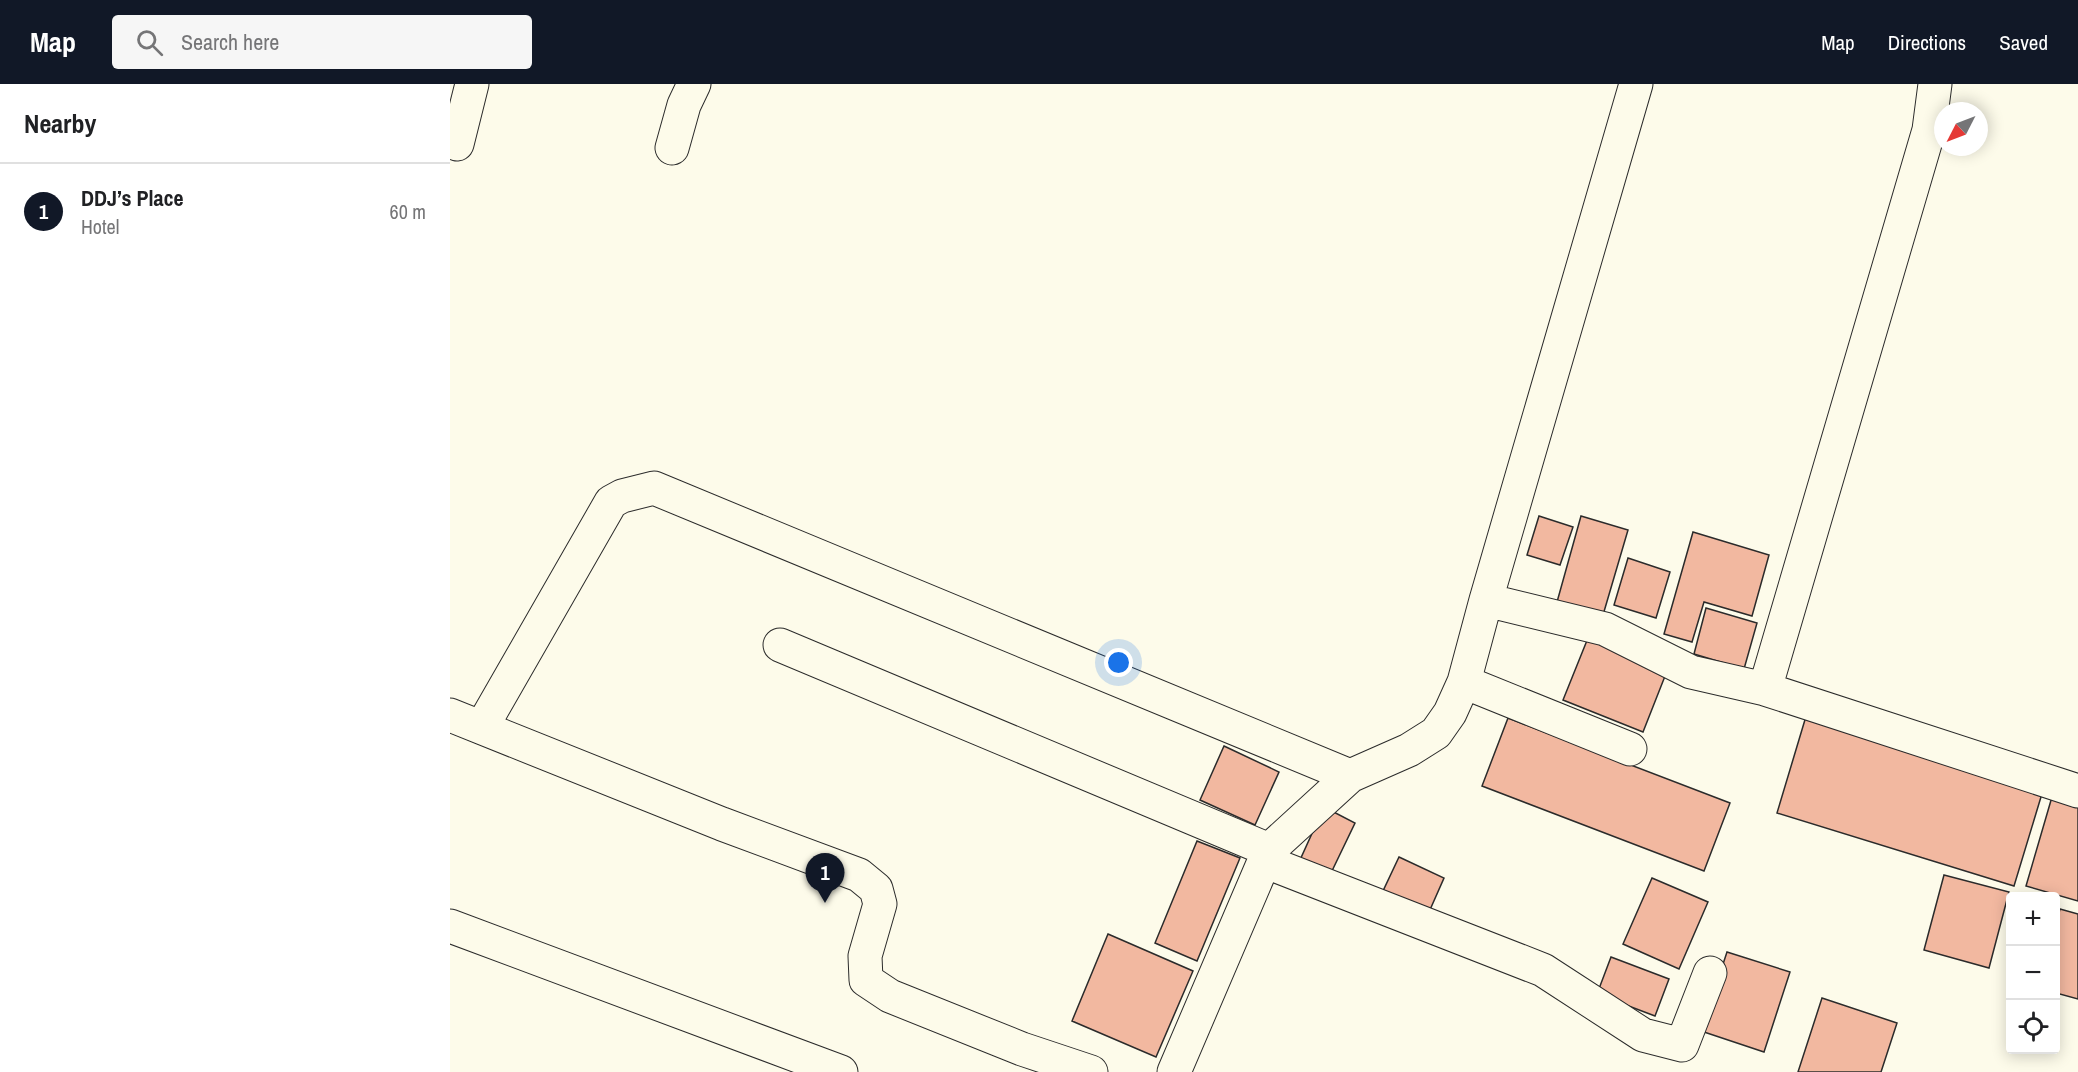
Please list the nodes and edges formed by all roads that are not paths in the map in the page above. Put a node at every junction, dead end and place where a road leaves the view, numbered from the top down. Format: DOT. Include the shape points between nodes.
graph roads {
  1 [pos="472,84"];
  2 [pos="694,84"];
  3 [pos="1636,84"];
  4 [pos="1935,84"];
  5 [pos="457,144"];
  6 [pos="672,148"];
  7 [pos="1486,600"];
  8 [pos="780,645"];
  9 [pos="1464,682"];
  10 [pos="1765,689"];
  11 [pos="450,715"];
  12 [pos="482,727"];
  13 [pos="1630,749"];
  14 [pos="1350,776"];
  15 [pos="2078,791"];
  16 [pos="1266,855"];
  17 [pos="450,926"];
  18 [pos="1710,973"];
  19 [pos="1015,1061"];
  20 [pos="841,1072"];
  21 [pos="1091,1072"];
  22 [pos="1174,1072"];
  1 -- 5 [label="street"];
  2 -- 6 [label="street"];
  3 -- 7 [label="street"];
  4 -- 10 [label="street" via="1929,130"];
  7 -- 9 [label="street"];
  7 -- 10 [label="street" via="1605,629 1691,672"];
  8 -- 16 [label="street"];
  9 -- 13 [label="street"];
  9 -- 14 [label="street" via="1436,733 1409,750"];
  10 -- 15 [label="street"];
  11 -- 12 [label="street"];
  12 -- 14 [label="street" via="611,502 654,488"];
  12 -- 19 [label="street" via="860,875 876,889 880,904 865,956 866,980"];
  14 -- 16 [label="street"];
  16 -- 18 [label="street" via="1543,970 1644,1035 1682,1046"];
  16 -- 22 [label="street"];
  17 -- 20 [label="street"];
  19 -- 21 [label="street"];
}
